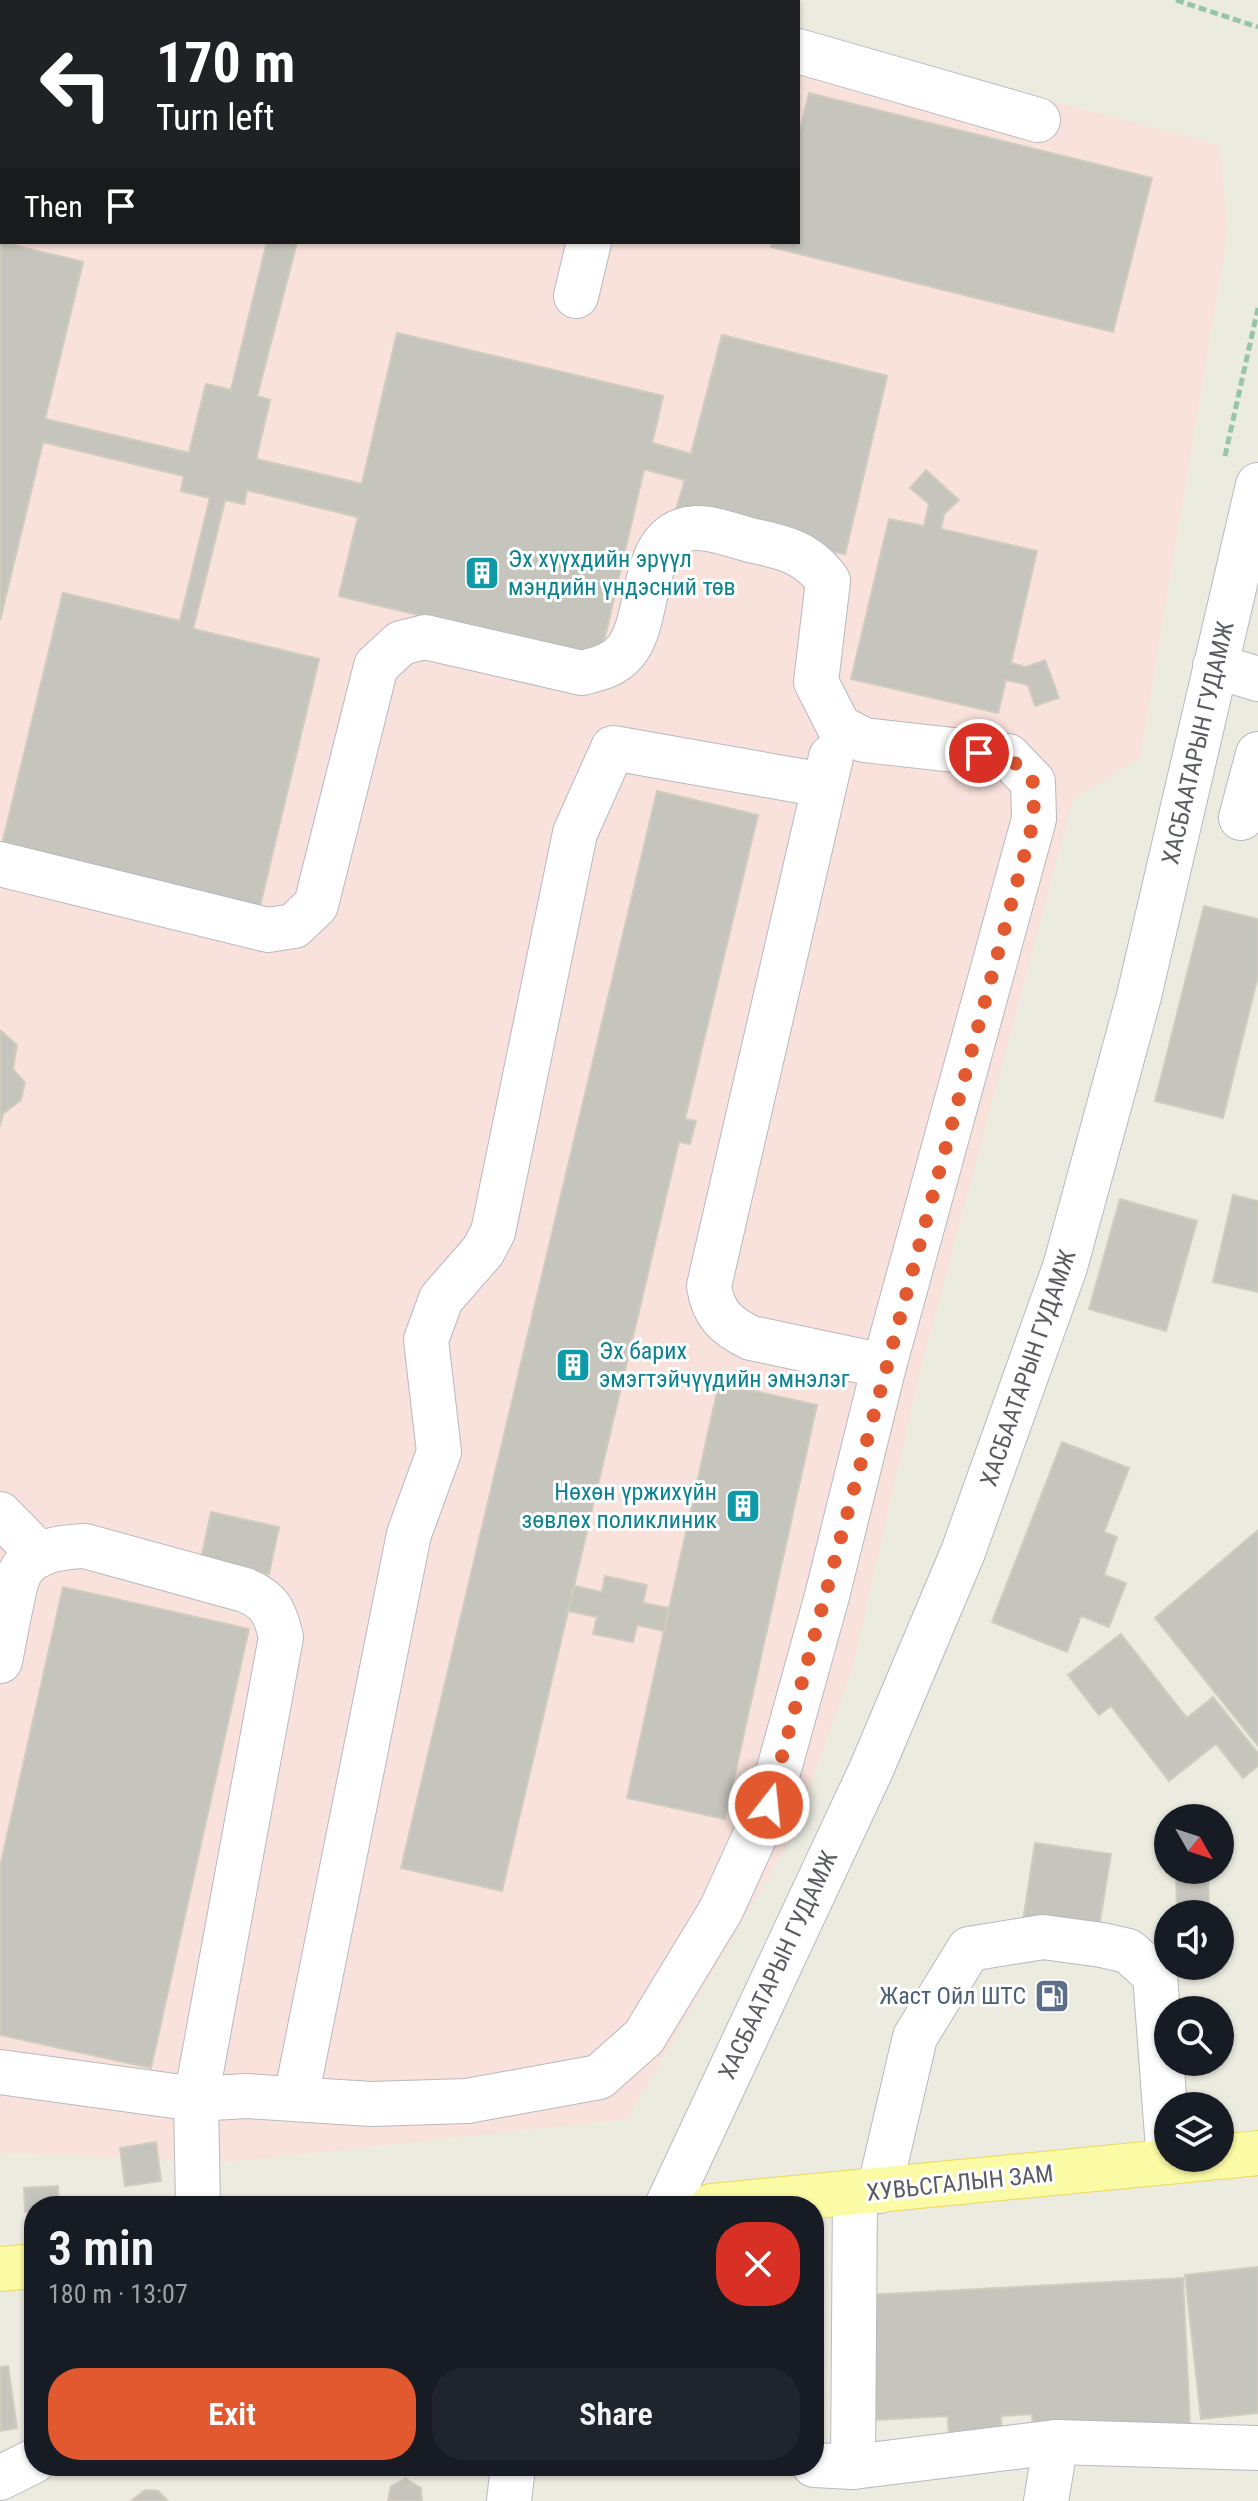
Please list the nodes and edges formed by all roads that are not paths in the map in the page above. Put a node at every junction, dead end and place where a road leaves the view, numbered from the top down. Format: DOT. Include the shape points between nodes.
graph roads {
  1 [pos="800,52"];
  2 [pos="1038,120"];
  3 [pos="589,244"];
  4 [pos="576,296"];
  5 [pos="1241,474"];
  6 [pos="1243,619"];
  7 [pos="1215,666"];
  8 [pos="1258,679"];
  9 [pos="839,727"];
  10 [pos="1258,754"];
  11 [pos="823,785"];
  12 [pos="1241,818"];
  13 [pos="0,864"];
  14 [pos="884,1366"];
  15 [pos="0,1514"];
  16 [pos="40,1555"];
  17 [pos="0,1661"];
  18 [pos="0,2072"];
  19 [pos="1170,2092"];
  20 [pos="296,2098"];
  21 [pos="196,2099"];
  22 [pos="1258,2153"];
  23 [pos="1234,2156"];
  24 [pos="1154,2160"];
  25 [pos="867,2192"];
  26 [pos="198,2196"];
  27 [pos="672,2196"];
  28 [pos="823,2196"];
  29 [pos="24,2267"];
  30 [pos="0,2269"];
  31 [pos="1056,2442"];
  32 [pos="1258,2448"];
  33 [pos="24,2466"];
  34 [pos="834,2466"];
  35 [pos="512,2476"];
  36 [pos="0,2478"];
  37 [pos="509,2501"];
  38 [pos="1046,2501"];
  1 -- 2 [label="street"];
  3 -- 4 [label="street"];
  5 -- 6 [label="street, ХАСБААТАРЫН ГУДАМЖ"];
  6 -- 7 [label="street, ХАСБААТАРЫН ГУДАМЖ"];
  7 -- 8 [label="street"];
  7 -- 27 [label="street, ХАСБААТАРЫН ГУДАМЖ" via="1139,996 1065,1267 963,1552 877,1756"];
  9 -- 11 [label="street"];
  9 -- 13 [label="street" via="816,682 828,581 816,563 793,549 696,528 674,535 655,557 638,628 626,652 607,667 582,673 425,637 401,643 376,666 316,905 294,926 268,930"];
  9 -- 14 [label="street" via="864,740 1008,756 1033,782 1034,819"];
  10 -- 12 [label="street"];
  11 -- 14 [label="street" via="709,1286 719,1317 742,1334"];
  11 -- 20 [label="street" via="613,748 575,833 493,1232 441,1299 426,1340 439,1452 409,1534"];
  14 -- 20 [label="street" via="769,1805 721,1910 644,2037 599,2077 546,2090 451,2102 371,2104"];
  15 -- 16 [label="street"];
  16 -- 17 [label="street" via="21,1569"];
  16 -- 21 [label="street" via="85,1546 245,1590 264,1597 275,1614 281,1637"];
  18 -- 21 [label="street"];
  19 -- 25 [label="street" via="1155,1975 1128,1951 1043,1937 969,1949 915,2037"];
  20 -- 21 [label="street"];
  21 -- 26 [label="street"];
  22 -- 23 [label="main road"];
  24 -- 25 [label="main road, ХУВЬСГАЛЫН ЗАМ"];
  25 -- 28 [label="main road, ХУВЬСГАЛЫН ЗАМ"];
  25 -- 34 [label="street"];
  29 -- 30 [label="main road"];
  31 -- 32 [label="street"];
  31 -- 34 [label="street"];
  31 -- 38 [label="street"];
  33 -- 36 [label="street"];
  35 -- 37 [label="street"];
}
